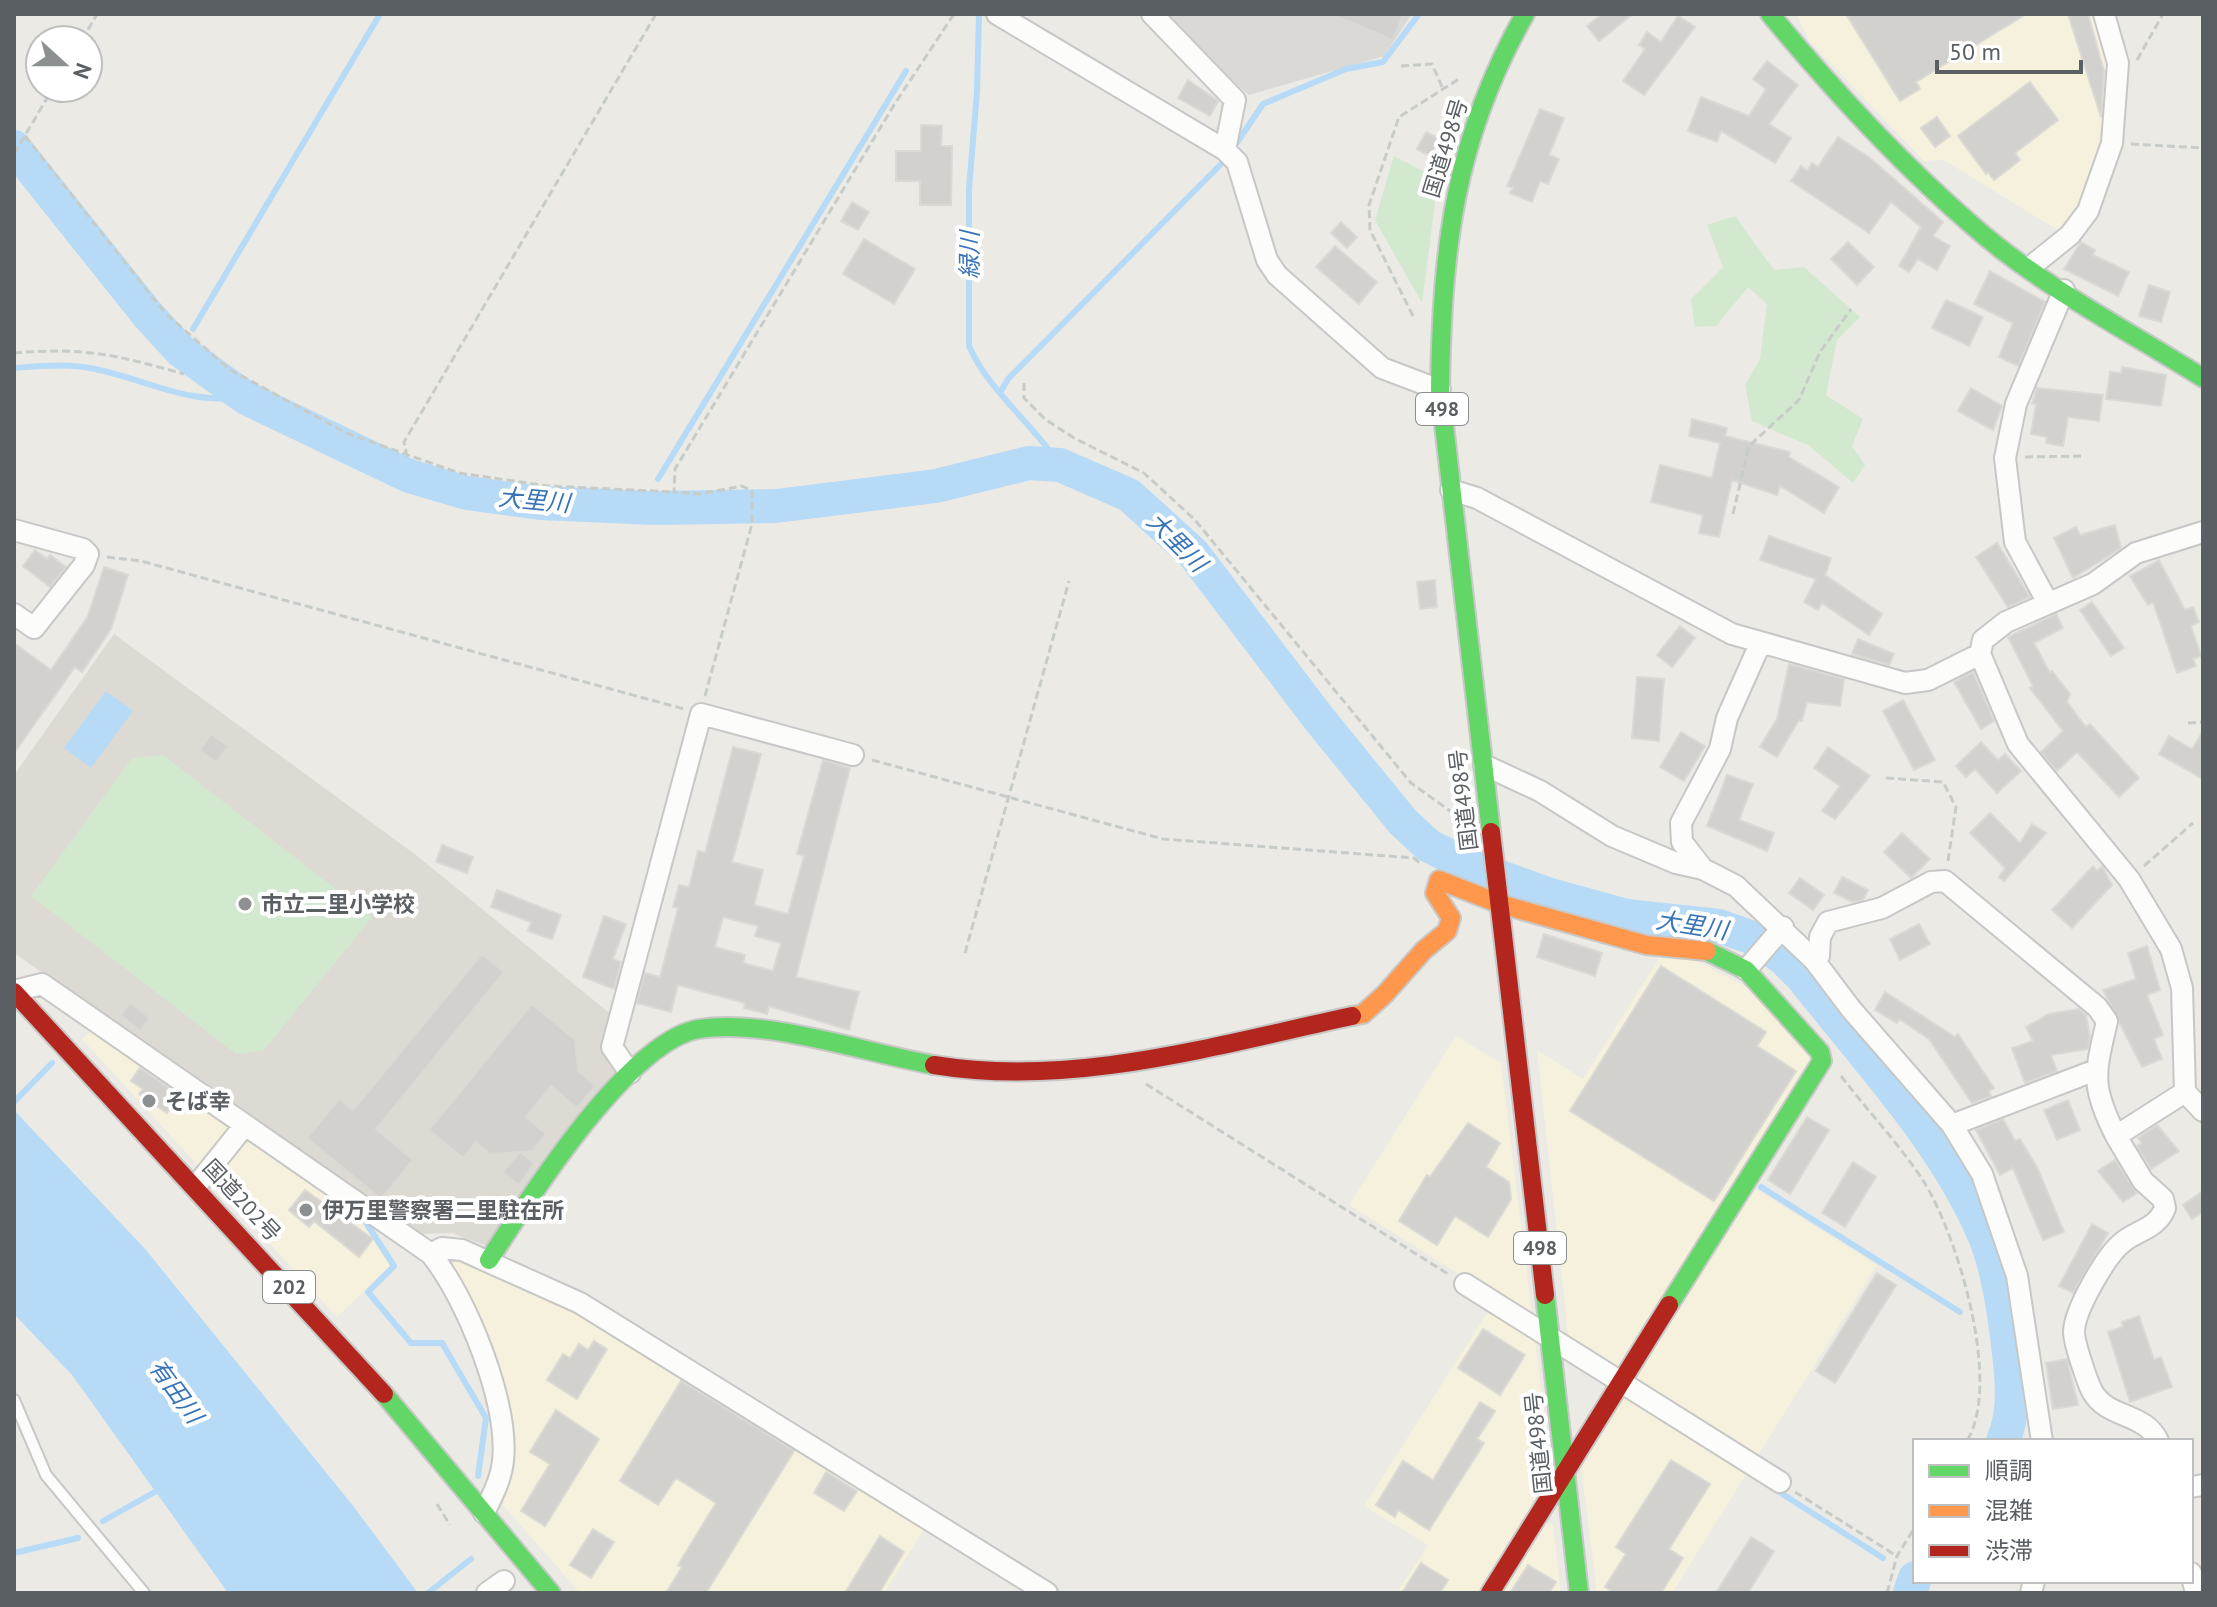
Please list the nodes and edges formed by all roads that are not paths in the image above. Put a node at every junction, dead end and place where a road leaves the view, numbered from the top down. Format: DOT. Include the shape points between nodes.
graph roads {
  1 [pos="1152,14"];
  2 [pos="1525,14"];
  3 [pos="1770,14"];
  4 [pos="2104,14"];
  5 [pos="999,15"];
  6 [pos="1231,156"];
  7 [pos="2029,268"];
  8 [pos="2064,290"];
  9 [pos="2203,378"];
  10 [pos="1440,390"];
  11 [pos="1451,490"];
  12 [pos="14,530"];
  13 [pos="2203,532"];
  14 [pos="2048,603"];
  15 [pos="14,614"];
  16 [pos="1760,644"];
  17 [pos="1980,654"];
  18 [pos="853,755"];
  19 [pos="1484,765"];
  20 [pos="1703,869"];
  21 [pos="1500,904"];
  22 [pos="1783,927"];
  23 [pos="1814,960"];
  24 [pos="1746,970"];
  25 [pos="14,992"];
  26 [pos="2096,1070"];
  27 [pos="630,1073"];
  28 [pos="2185,1092"];
  29 [pos="2203,1111"];
  30 [pos="245,1125"];
  31 [pos="1952,1125"];
  32 [pos="2116,1136"];
  33 [pos="196,1186"];
  34 [pos="431,1254"];
  35 [pos="489,1260"];
  36 [pos="1465,1284"];
  37 [pos="1550,1338"];
  38 [pos="1622,1383"];
  39 [pos="14,1400"];
  40 [pos="2042,1439"];
  41 [pos="2157,1439"];
  42 [pos="1565,1474"];
  43 [pos="1780,1482"];
  44 [pos="484,1513"];
  45 [pos="144,1593"];
  46 [pos="551,1593"];
  47 [pos="1047,1593"];
  48 [pos="1490,1593"];
  49 [pos="1579,1593"];
  1 -- 6 [label="street" via="1235,100"];
  2 -- 10 [label="main road, 国道498号 / 498" via="1473,124 1455,184 1444,252"];
  3 -- 7 [label="main road" via="1844,100 1974,227"];
  4 -- 7 [label="street" via="2118,63 2112,143 2088,211 2070,235"];
  5 -- 6 [label="street"];
  6 -- 10 [label="street" via="1277,275 1382,368"];
  7 -- 8 [label="main road"];
  8 -- 9 [label="main road"];
  8 -- 14 [label="street" via="2016,404 2005,458 2015,542"];
  10 -- 11 [label="main road, 国道498号 / 498"];
  11 -- 16 [label="street" via="1477,498 1695,617"];
  11 -- 19 [label="main road, 国道498号 / 498"];
  12 -- 15 [label="street" via="88,554 34,628"];
  13 -- 14 [label="street" via="2136,553 2093,584"];
  14 -- 17 [label="street" via="2006,622 1983,640"];
  16 -- 17 [label="street" via="1905,683 1928,680"];
  16 -- 20 [label="street" via="1727,718 1720,749 1681,823 1682,842"];
  17 -- 28 [label="street" via="2018,744 2129,879 2171,949 2182,988"];
  18 -- 27 [label="street" via="701,714 612,1047"];
  19 -- 20 [label="street" via="1540,791 1612,836"];
  19 -- 21 [label="main road, 国道498号 / 498"];
  20 -- 22 [label="street" via="1736,886"];
  21 -- 24 [label="main road" via="1646,945 1706,951"];
  21 -- 27 [label="main road" via="1439,880 1435,893 1451,918 1447,931 1428,943 1386,997 1363,1014 1115,1064 1031,1070 941,1067 747,1029 707,1027 679,1032"];
  21 -- 37 [label="main road, 国道498号 / 498"];
  22 -- 23 [label="street"];
  22 -- 24 [label="street"];
  23 -- 26 [label="street" via="1828,922 1882,908 1931,882 1945,881 2097,1007 2107,1021"];
  23 -- 31 [label="street"];
  24 -- 38 [label="main road" via="1820,1052 1822,1061"];
  25 -- 30 [label="street" via="42,984"];
  25 -- 33 [label="main road, 国道202号 / 202"];
  26 -- 31 [label="street"];
  26 -- 32 [label="street" via="2097,1099"];
  27 -- 35 [label="main road"];
  28 -- 29 [label="street"];
  28 -- 32 [label="street"];
  30 -- 33 [label="street"];
  30 -- 34 [label="street"];
  31 -- 40 [label="street" via="1982,1174 2017,1276"];
  32 -- 41 [label="street" via="2165,1208 2153,1225 2112,1251 2090,1287 2074,1332 2102,1405 2142,1422"];
  33 -- 44 [label="main road, 国道202号 / 202" via="363,1369"];
  34 -- 35 [label="street" via="442,1248 462,1250"];
  34 -- 44 [label="street" via="459,1299 494,1386 503,1424 503,1462"];
  35 -- 47 [label="street" via="580,1303"];
  36 -- 37 [label="street"];
  37 -- 38 [label="street"];
  37 -- 42 [label="main road, 国道498号 / 498"];
  38 -- 42 [label="main road"];
  38 -- 43 [label="street"];
  39 -- 45 [label="lane" via="46,1475"];
  42 -- 48 [label="main road"];
  42 -- 49 [label="main road, 国道498号 / 498"];
  44 -- 46 [label="main road, 国道202号 / 202"];
}
